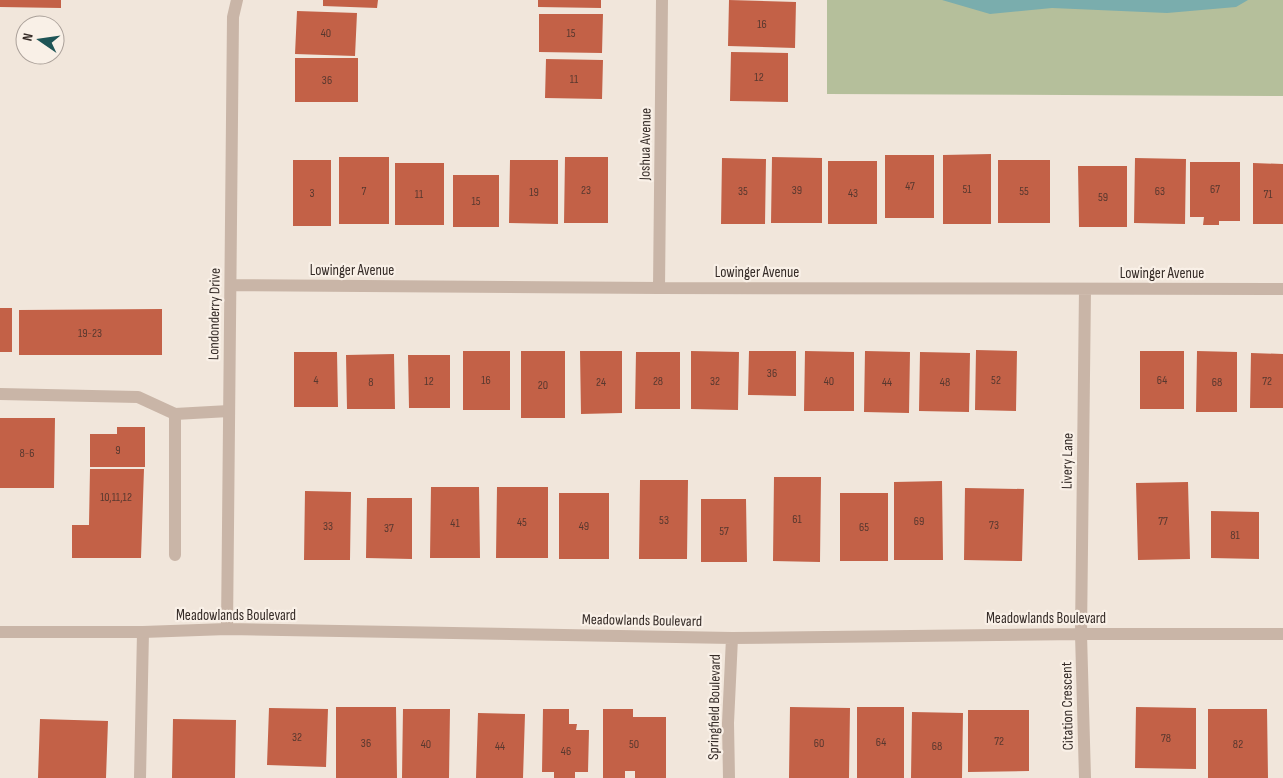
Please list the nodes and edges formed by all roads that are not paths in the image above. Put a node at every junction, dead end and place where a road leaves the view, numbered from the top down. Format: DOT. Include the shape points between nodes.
graph roads {
  1 [pos="237,0"];
  2 [pos="662,0"];
  3 [pos="231,285"];
  4 [pos="659,288"];
  5 [pos="1085,289"];
  6 [pos="1283,290"];
  7 [pos="0,394"];
  8 [pos="229,411"];
  9 [pos="175,414"];
  10 [pos="175,555"];
  11 [pos="227,630"];
  12 [pos="0,632"];
  13 [pos="143,632"];
  14 [pos="1081,634"];
  15 [pos="1283,634"];
  16 [pos="732,638"];
  17 [pos="140,778"];
  18 [pos="729,778"];
  19 [pos="1085,778"];
  1 -- 3 [label="street, Londonderry Drive" via="233,17"];
  2 -- 4 [label="street, Joshua Avenue"];
  3 -- 4 [label="street, Lowinger Avenue"];
  3 -- 8 [label="street, Londonderry Drive"];
  4 -- 5 [label="street, Lowinger Avenue"];
  5 -- 6 [label="street, Lowinger Avenue"];
  5 -- 14 [label="street, Livery Lane"];
  7 -- 9 [label="street" via="138,397"];
  8 -- 9 [label="street"];
  8 -- 11 [label="street, Londonderry Drive"];
  9 -- 10 [label="street"];
  11 -- 13 [label="street, Meadowlands Boulevard"];
  11 -- 16 [label="street, Meadowlands Boulevard"];
  12 -- 13 [label="street, Meadowlands Boulevard"];
  13 -- 17 [label="street"];
  14 -- 15 [label="street, Meadowlands Boulevard"];
  14 -- 16 [label="street, Meadowlands Boulevard"];
  14 -- 19 [label="street, Citation Crescent"];
  16 -- 18 [label="street, Springfield Boulevard"];
}
